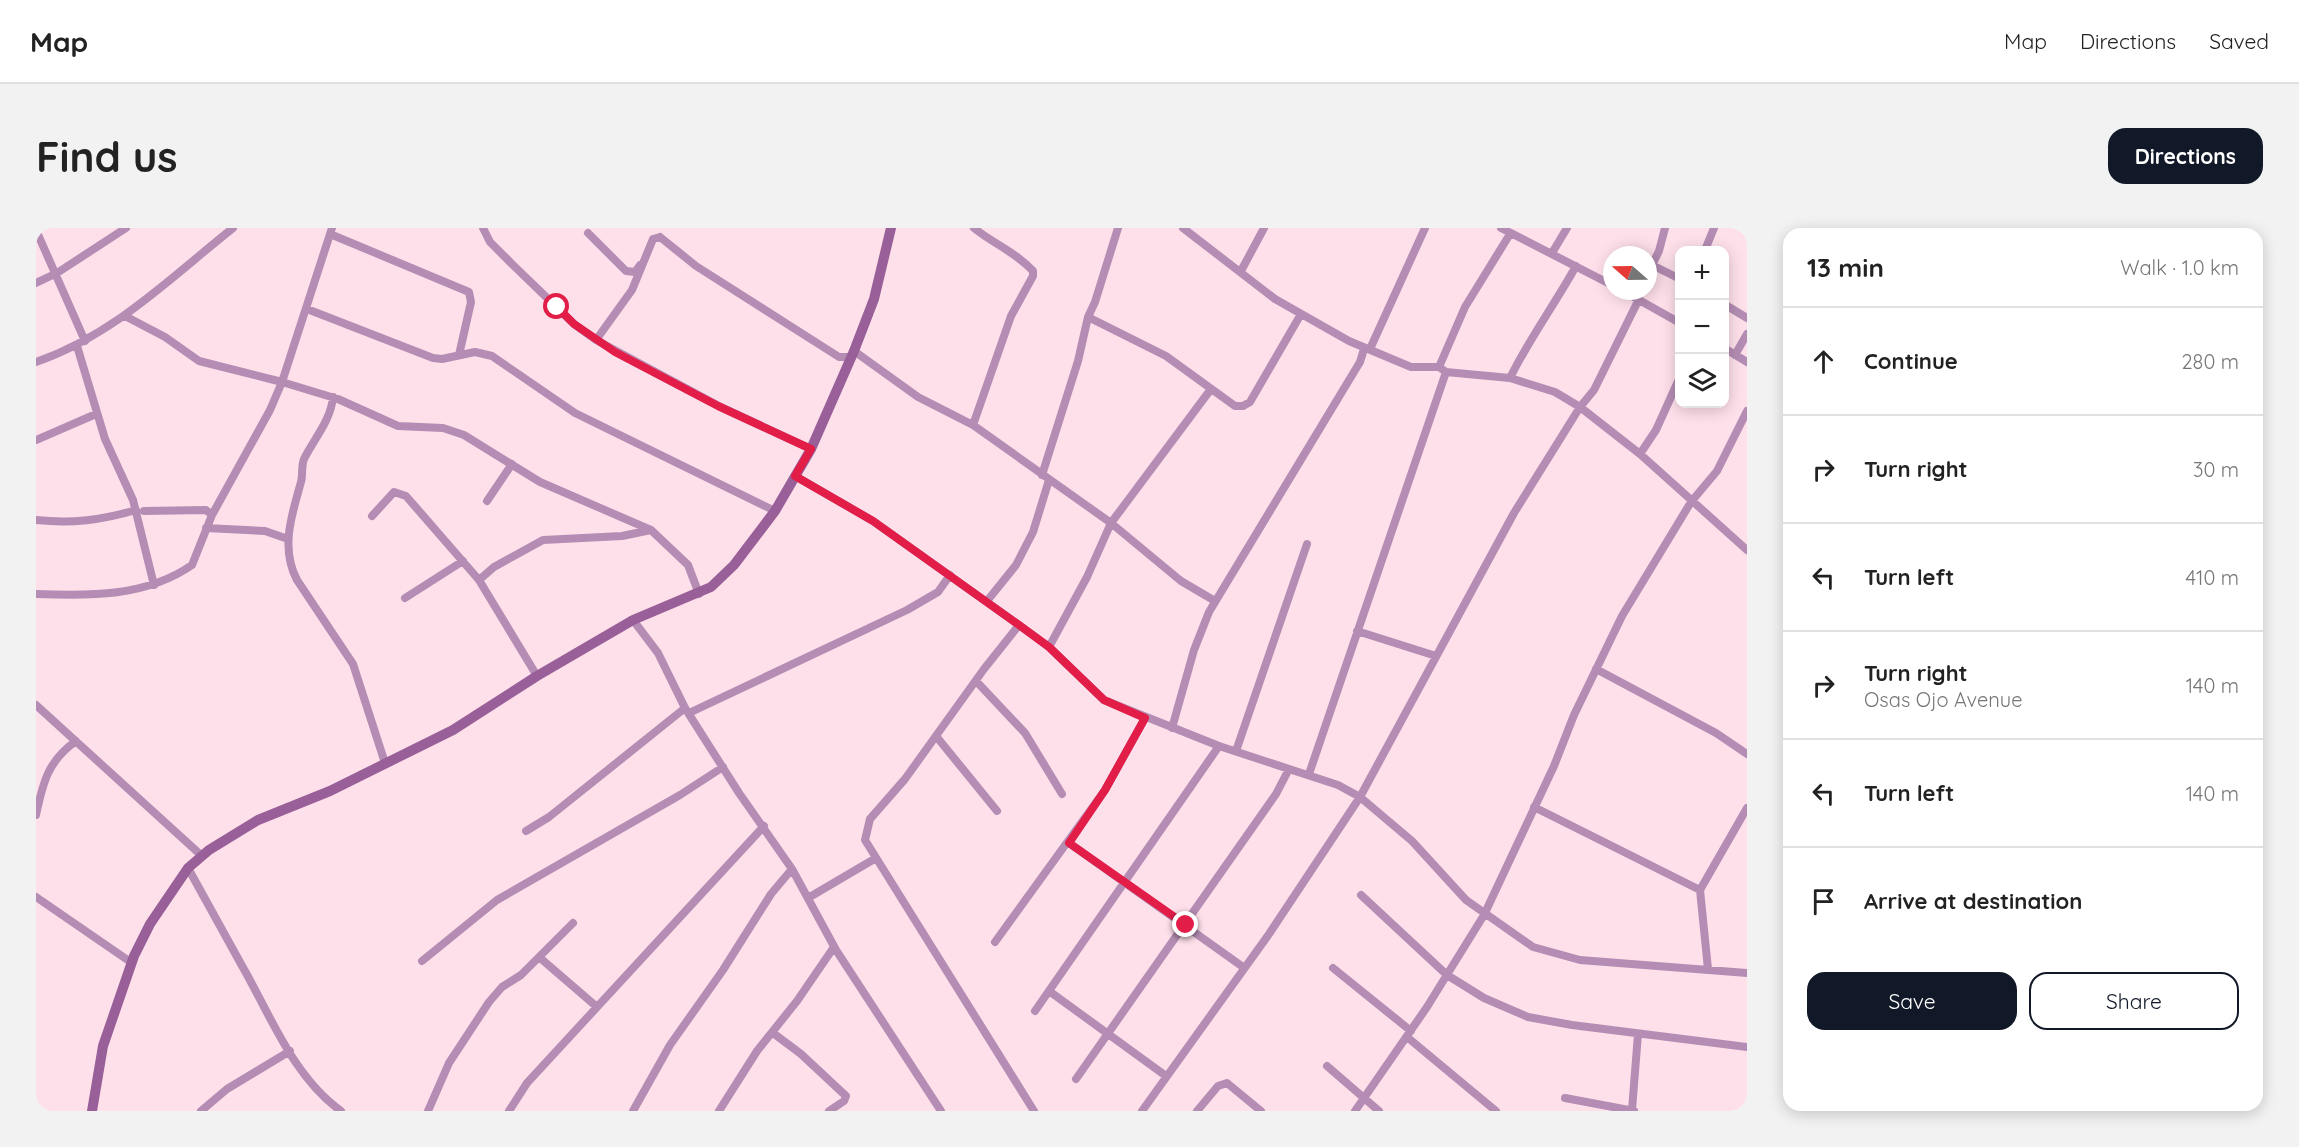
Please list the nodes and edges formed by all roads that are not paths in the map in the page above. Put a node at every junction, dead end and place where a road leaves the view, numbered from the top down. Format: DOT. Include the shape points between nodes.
graph roads {
  1 [pos="126,228"];
  2 [pos="233,228"];
  3 [pos="483,228"];
  4 [pos="660,228"];
  5 [pos="891,228"];
  6 [pos="974,228"];
  7 [pos="1118,228"];
  8 [pos="1183,228"];
  9 [pos="1264,228"];
  10 [pos="1425,228"];
  11 [pos="1501,228"];
  12 [pos="1567,228"];
  13 [pos="1665,228"];
  14 [pos="1714,228"];
  15 [pos="36,231"];
  16 [pos="331,231"];
  17 [pos="588,233"];
  18 [pos="1510,234"];
  19 [pos="660,237"];
  20 [pos="1707,246"];
  21 [pos="1657,250"];
  22 [pos="1552,253"];
  23 [pos="642,261"];
  24 [pos="1576,266"];
  25 [pos="1657,271"];
  26 [pos="1241,272"];
  27 [pos="57,273"];
  28 [pos="1675,277"];
  29 [pos="1603,280"];
  30 [pos="36,284"];
  31 [pos="1634,300"];
  32 [pos="1644,300"];
  33 [pos="1729,307"];
  34 [pos="307,309"];
  35 [pos="1301,314"];
  36 [pos="125,316"];
  37 [pos="1088,317"];
  38 [pos="1747,318"];
  39 [pos="1675,320"];
  40 [pos="1747,334"];
  41 [pos="596,340"];
  42 [pos="85,341"];
  43 [pos="77,346"];
  44 [pos="1367,349"];
  45 [pos="1729,351"];
  46 [pos="853,354"];
  47 [pos="459,355"];
  48 [pos="1736,355"];
  49 [pos="36,362"];
  50 [pos="1747,362"];
  51 [pos="1443,370"];
  52 [pos="1510,378"];
  53 [pos="282,382"];
  54 [pos="1675,386"];
  55 [pos="1211,389"];
  56 [pos="333,398"];
  57 [pos="1580,407"];
  58 [pos="1747,411"];
  59 [pos="96,414"];
  60 [pos="973,425"];
  61 [pos="36,440"];
  62 [pos="811,449"];
  63 [pos="1640,454"];
  64 [pos="512,464"];
  65 [pos="795,476"];
  66 [pos="1045,477"];
  67 [pos="487,501"];
  68 [pos="1691,502"];
  69 [pos="140,510"];
  70 [pos="775,511"];
  71 [pos="212,515"];
  72 [pos="372,516"];
  73 [pos="36,520"];
  74 [pos="1111,523"];
  75 [pos="206,528"];
  76 [pos="651,530"];
  77 [pos="288,539"];
  78 [pos="1307,544"];
  79 [pos="1747,550"];
  80 [pos="463,561"];
  81 [pos="950,575"];
  82 [pos="479,580"];
  83 [pos="154,585"];
  84 [pos="36,594"];
  85 [pos="699,594"];
  86 [pos="405,598"];
  87 [pos="987,601"];
  88 [pos="1215,601"];
  89 [pos="633,620"];
  90 [pos="1019,625"];
  91 [pos="1357,631"];
  92 [pos="1049,647"];
  93 [pos="1436,656"];
  94 [pos="1596,669"];
  95 [pos="537,676"];
  96 [pos="976,681"];
  97 [pos="36,705"];
  98 [pos="687,711"];
  99 [pos="1145,718"];
  100 [pos="1172,728"];
  101 [pos="936,736"];
  102 [pos="76,741"];
  103 [pos="1219,746"];
  104 [pos="1236,751"];
  105 [pos="1747,754"];
  106 [pos="385,763"];
  107 [pos="723,767"];
  108 [pos="1289,769"];
  109 [pos="1309,774"];
  110 [pos="1062,794"];
  111 [pos="1360,797"];
  112 [pos="1534,807"];
  113 [pos="1747,808"];
  114 [pos="997,811"];
  115 [pos="36,815"];
  116 [pos="764,826"];
  117 [pos="526,831"];
  118 [pos="1069,843"];
  119 [pos="202,856"];
  120 [pos="876,858"];
  121 [pos="188,868"];
  122 [pos="792,869"];
  123 [pos="1126,881"];
  124 [pos="1700,890"];
  125 [pos="1361,895"];
  126 [pos="36,897"];
  127 [pos="808,898"];
  128 [pos="1484,915"];
  129 [pos="573,923"];
  130 [pos="1186,925"];
  131 [pos="995,942"];
  132 [pos="834,947"];
  133 [pos="539,957"];
  134 [pos="422,961"];
  135 [pos="132,963"];
  136 [pos="1244,967"];
  137 [pos="1333,968"];
  138 [pos="1708,969"];
  139 [pos="1747,973"];
  140 [pos="1446,975"];
  141 [pos="1049,991"];
  142 [pos="597,1007"];
  143 [pos="1035,1011"];
  144 [pos="773,1034"];
  145 [pos="1409,1034"];
  146 [pos="1638,1034"];
  147 [pos="1109,1035"];
  148 [pos="1747,1047"];
  149 [pos="290,1051"];
  150 [pos="1327,1066"];
  151 [pos="1166,1076"];
  152 [pos="1076,1079"];
  153 [pos="1566,1098"];
  154 [pos="1362,1099"];
  155 [pos="92,1111"];
  156 [pos="201,1111"];
  157 [pos="341,1111"];
  158 [pos="428,1111"];
  159 [pos="509,1111"];
  160 [pos="633,1111"];
  161 [pos="719,1111"];
  162 [pos="829,1111"];
  163 [pos="941,1111"];
  164 [pos="1034,1111"];
  165 [pos="1142,1111"];
  166 [pos="1197,1111"];
  167 [pos="1261,1111"];
  168 [pos="1355,1111"];
  169 [pos="1379,1111"];
  170 [pos="1496,1111"];
  171 [pos="1633,1111"];
  1 -- 27 [label="street"];
  2 -- 36 [label="street"];
  3 -- 41 [label="street" via="490,243 574,324"];
  4 -- 19 [label="street"];
  5 -- 46 [label="street" via="874,299"];
  6 -- 60 [label="street" via="1026,264 1033,276 1011,316"];
  7 -- 37 [label="street"];
  8 -- 26 [label="street"];
  9 -- 26 [label="street"];
  10 -- 44 [label="street"];
  11 -- 18 [label="street"];
  12 -- 22 [label="street"];
  13 -- 21 [label="street"];
  14 -- 20 [label="street"];
  15 -- 27 [label="street"];
  16 -- 34 [label="street"];
  16 -- 47 [label="street" via="469,292 471,302"];
  17 -- 23 [label="street" via="626,271 635,272"];
  18 -- 22 [label="street"];
  18 -- 51 [label="street" via="1466,307"];
  19 -- 23 [label="street" via="652,239"];
  19 -- 46 [label="street" via="696,266 839,357"];
  22 -- 24 [label="street"];
  23 -- 41 [label="street" via="632,290"];
  24 -- 29 [label="street"];
  24 -- 52 [label="street"];
  25 -- 28 [label="street"];
  26 -- 35 [label="street"];
  27 -- 30 [label="street"];
  27 -- 42 [label="street"];
  31 -- 57 [label="street" via="1594,390"];
  32 -- 39 [label="street"];
  33 -- 38 [label="street"];
  34 -- 47 [label="street" via="433,358"];
  34 -- 53 [label="street"];
  35 -- 44 [label="street"];
  35 -- 55 [label="street" via="1250,402 1235,406"];
  36 -- 42 [label="street"];
  36 -- 53 [label="street" via="199,361"];
  37 -- 55 [label="street" via="1166,356"];
  37 -- 66 [label="street"];
  40 -- 48 [label="street"];
  41 -- 62 [label="street" via="718,406"];
  42 -- 43 [label="street"];
  43 -- 49 [label="street"];
  43 -- 59 [label="street"];
  44 -- 51 [label="street" via="1411,367"];
  44 -- 88 [label="street"];
  45 -- 48 [label="street"];
  46 -- 60 [label="street" via="918,397"];
  46 -- 62 [label="street"];
  47 -- 70 [label="street" via="475,352 492,356 574,413"];
  48 -- 50 [label="street"];
  51 -- 52 [label="street"];
  51 -- 91 [label="street"];
  52 -- 57 [label="street" via="1555,392"];
  53 -- 56 [label="street"];
  53 -- 71 [label="street"];
  54 -- 63 [label="street" via="1656,430"];
  55 -- 74 [label="street"];
  56 -- 64 [label="street" via="398,426 443,428 464,435"];
  56 -- 77 [label="street" via="328,417 303,462"];
  57 -- 63 [label="street"];
  57 -- 93 [label="street" via="1514,513"];
  58 -- 68 [label="street" via="1717,471"];
  59 -- 61 [label="street"];
  59 -- 69 [label="street"];
  60 -- 66 [label="street"];
  62 -- 65 [label="street"];
  63 -- 68 [label="street"];
  64 -- 67 [label="street"];
  64 -- 76 [label="street" via="540,482"];
  65 -- 70 [label="street"];
  65 -- 81 [label="street" via="873,521"];
  66 -- 74 [label="street"];
  66 -- 87 [label="street" via="1033,532 1016,565"];
  68 -- 79 [label="street"];
  68 -- 94 [label="street" via="1622,616"];
  69 -- 71 [label="street" via="206,510"];
  69 -- 73 [label="street" via="66,524"];
  69 -- 83 [label="street"];
  70 -- 85 [label="street" via="734,565"];
  71 -- 75 [label="street"];
  72 -- 80 [label="street" via="397,491 418,508"];
  74 -- 88 [label="street" via="1181,581"];
  74 -- 92 [label="street"];
  75 -- 77 [label="street" via="265,531"];
  75 -- 83 [label="street" via="192,565"];
  76 -- 82 [label="street" via="622,536 543,540"];
  76 -- 85 [label="street" via="688,565"];
  77 -- 106 [label="street" via="292,570 353,664"];
  78 -- 104 [label="street"];
  80 -- 82 [label="street"];
  80 -- 86 [label="street"];
  81 -- 87 [label="street"];
  81 -- 98 [label="street" via="938,592 908,610"];
  82 -- 95 [label="street"];
  83 -- 84 [label="street" via="94,594"];
  85 -- 89 [label="street"];
  87 -- 90 [label="street"];
  88 -- 100 [label="street" via="1194,650"];
  89 -- 95 [label="street"];
  89 -- 98 [label="street" via="658,653"];
  90 -- 92 [label="street"];
  90 -- 96 [label="street"];
  91 -- 93 [label="street"];
  91 -- 109 [label="street"];
  92 -- 99 [label="street" via="1104,700"];
  93 -- 111 [label="street"];
  94 -- 105 [label="street" via="1716,733"];
  94 -- 112 [label="street"];
  95 -- 106 [label="street" via="453,730"];
  96 -- 101 [label="street"];
  96 -- 110 [label="street" via="1025,733"];
  97 -- 102 [label="street"];
  98 -- 107 [label="street"];
  98 -- 117 [label="street"];
  99 -- 100 [label="street"];
  99 -- 118 [label="street" via="1105,790"];
  100 -- 103 [label="street"];
  101 -- 114 [label="street"];
  101 -- 120 [label="street" via="870,819 865,840"];
  102 -- 115 [label="street" via="60,753 51,767"];
  102 -- 119 [label="street"];
  103 -- 104 [label="street"];
  103 -- 123 [label="street"];
  104 -- 108 [label="street"];
  106 -- 119 [label="street" via="330,791 258,820"];
  107 -- 116 [label="street"];
  107 -- 134 [label="street" via="520,885 474,916"];
  108 -- 109 [label="street"];
  108 -- 130 [label="street"];
  109 -- 111 [label="street"];
  111 -- 128 [label="street" via="1412,841"];
  111 -- 136 [label="street"];
  112 -- 124 [label="street"];
  112 -- 128 [label="street"];
  113 -- 124 [label="street"];
  116 -- 122 [label="street"];
  116 -- 142 [label="street"];
  118 -- 123 [label="street"];
  118 -- 131 [label="street"];
  119 -- 121 [label="street"];
  120 -- 127 [label="street"];
  120 -- 164 [label="street"];
  121 -- 135 [label="street" via="150,924"];
  121 -- 149 [label="street"];
  122 -- 127 [label="street"];
  122 -- 160 [label="street" via="771,894 670,1045"];
  123 -- 130 [label="street"];
  123 -- 141 [label="street"];
  124 -- 138 [label="street"];
  125 -- 140 [label="street"];
  126 -- 135 [label="street"];
  127 -- 132 [label="street"];
  128 -- 138 [label="street" via="1549,953 1580,960"];
  128 -- 140 [label="street"];
  129 -- 133 [label="street"];
  130 -- 136 [label="street"];
  130 -- 147 [label="street"];
  132 -- 144 [label="street"];
  132 -- 163 [label="street"];
  133 -- 142 [label="street"];
  133 -- 158 [label="street" via="489,1002 449,1063"];
  135 -- 155 [label="street" via="103,1046"];
  136 -- 151 [label="street"];
  137 -- 145 [label="street"];
  138 -- 139 [label="street"];
  140 -- 145 [label="street"];
  140 -- 146 [label="street" via="1484,998 1528,1017"];
  141 -- 143 [label="street"];
  141 -- 147 [label="street"];
  142 -- 159 [label="street" via="527,1083"];
  144 -- 161 [label="street" via="757,1051"];
  144 -- 162 [label="street" via="846,1096"];
  145 -- 154 [label="street"];
  145 -- 170 [label="street"];
  146 -- 148 [label="street"];
  146 -- 171 [label="street"];
  147 -- 151 [label="street"];
  147 -- 152 [label="street"];
  149 -- 156 [label="street" via="227,1089"];
  149 -- 157 [label="street" via="327,1101"];
  150 -- 154 [label="street"];
  151 -- 165 [label="street"];
  153 -- 171 [label="street"];
  154 -- 168 [label="street"];
  154 -- 169 [label="street"];
  166 -- 167 [label="street" via="1218,1086 1227,1083"];
}
